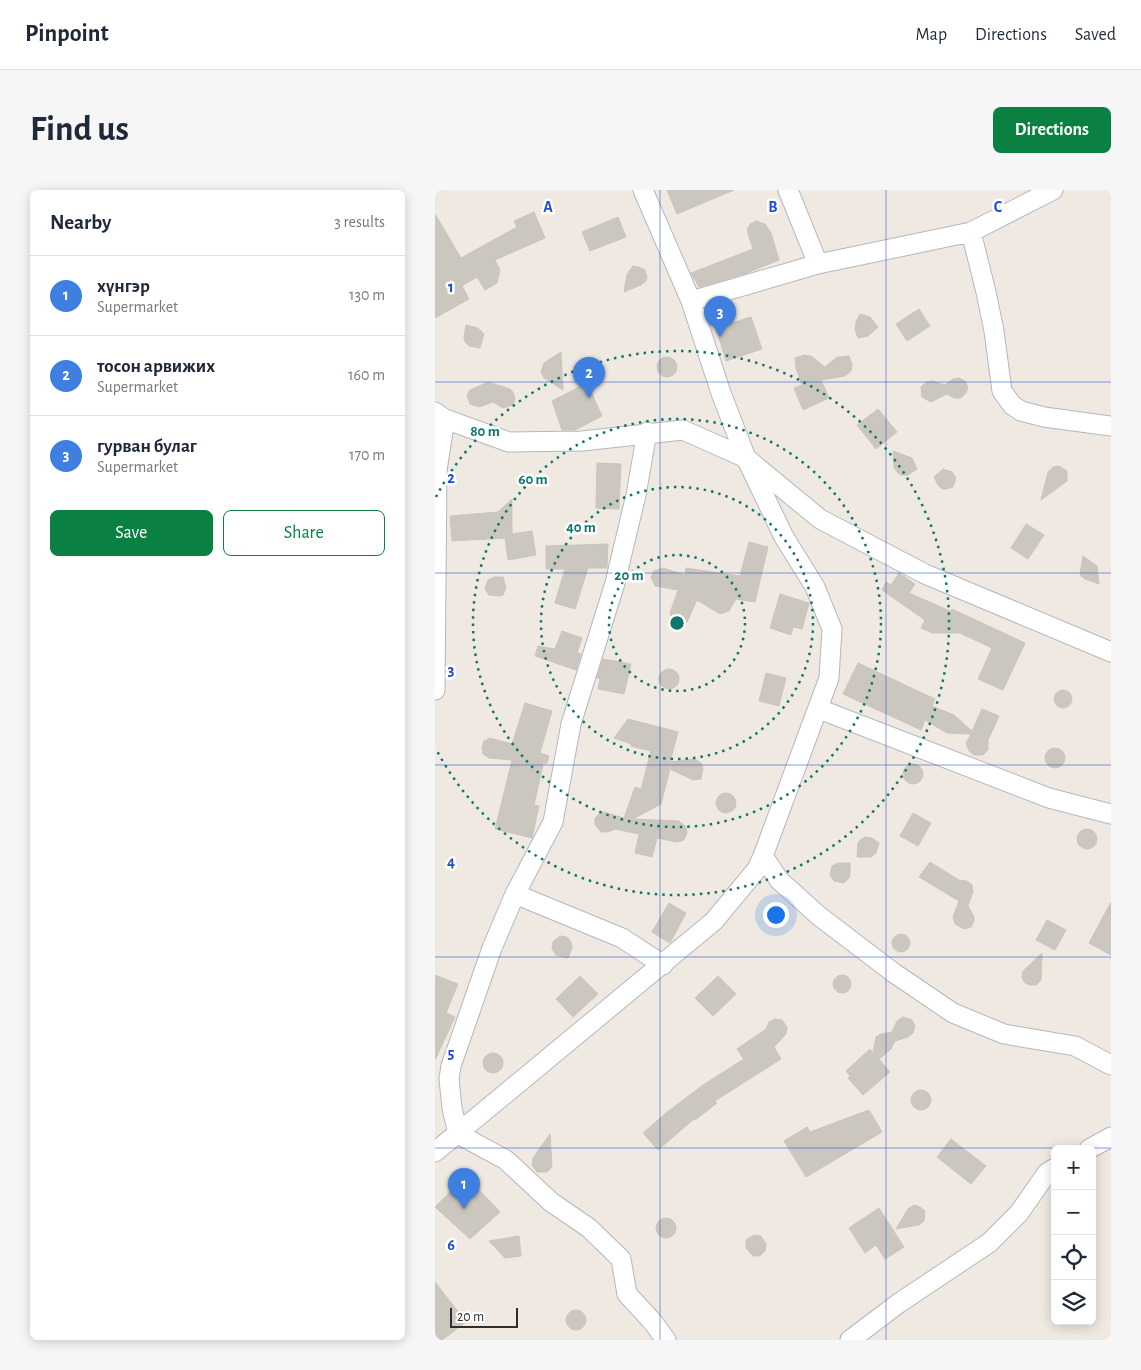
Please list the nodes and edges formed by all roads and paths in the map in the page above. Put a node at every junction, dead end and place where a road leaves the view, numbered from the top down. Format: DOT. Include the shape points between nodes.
graph roads {
  1 [pos="643,190"];
  2 [pos="789,190"];
  3 [pos="1053,190"];
  4 [pos="971,232"];
  5 [pos="818,264"];
  6 [pos="691,301"];
  7 [pos="440,415"];
  8 [pos="1111,426"];
  9 [pos="647,432"];
  10 [pos="746,458"];
  11 [pos="1111,652"];
  12 [pos="435,690"];
  13 [pos="819,709"];
  14 [pos="1111,814"];
  15 [pos="763,856"];
  16 [pos="515,894"];
  17 [pos="663,964"];
  18 [pos="1111,1065"];
  19 [pos="458,1134"];
  20 [pos="1111,1137"];
  21 [pos="1096,1145"];
  22 [pos="435,1152"];
  23 [pos="1051,1170"];
  24 [pos="666,1340"];
  25 [pos="850,1340"];
  1 -- 6 [label="street"];
  2 -- 5 [label="street"];
  3 -- 4 [label="street"];
  4 -- 5 [label="street"];
  4 -- 8 [label="street" via="987,292 1002,391 1011,405 1044,417"];
  5 -- 6 [label="street"];
  6 -- 10 [label="street"];
  7 -- 9 [label="street" via="509,442 582,441"];
  7 -- 12 [label="street"];
  9 -- 10 [label="street" via="683,430"];
  9 -- 16 [label="street" via="615,584 571,724 553,822"];
  10 -- 11 [label="street" via="820,519 925,574"];
  10 -- 13 [label="street" via="784,537 815,587 832,630 829,678"];
  13 -- 14 [label="street" via="1049,798"];
  13 -- 15 [label="street"];
  15 -- 17 [label="street" via="714,921"];
  15 -- 18 [label="street" via="779,880 819,916 953,1012 1004,1034 1075,1046"];
  16 -- 17 [label="street" via="622,938"];
  16 -- 19 [label="street" via="464,1023 449,1073"];
  17 -- 19 [label="street"];
  19 -- 22 [label="street"];
  19 -- 24 [label="street" via="507,1160 551,1202 589,1228 615,1253 621,1259 627,1294"];
  20 -- 21 [label="street"];
  23 -- 25 [label="street" via="1019,1213 989,1243"];
}
